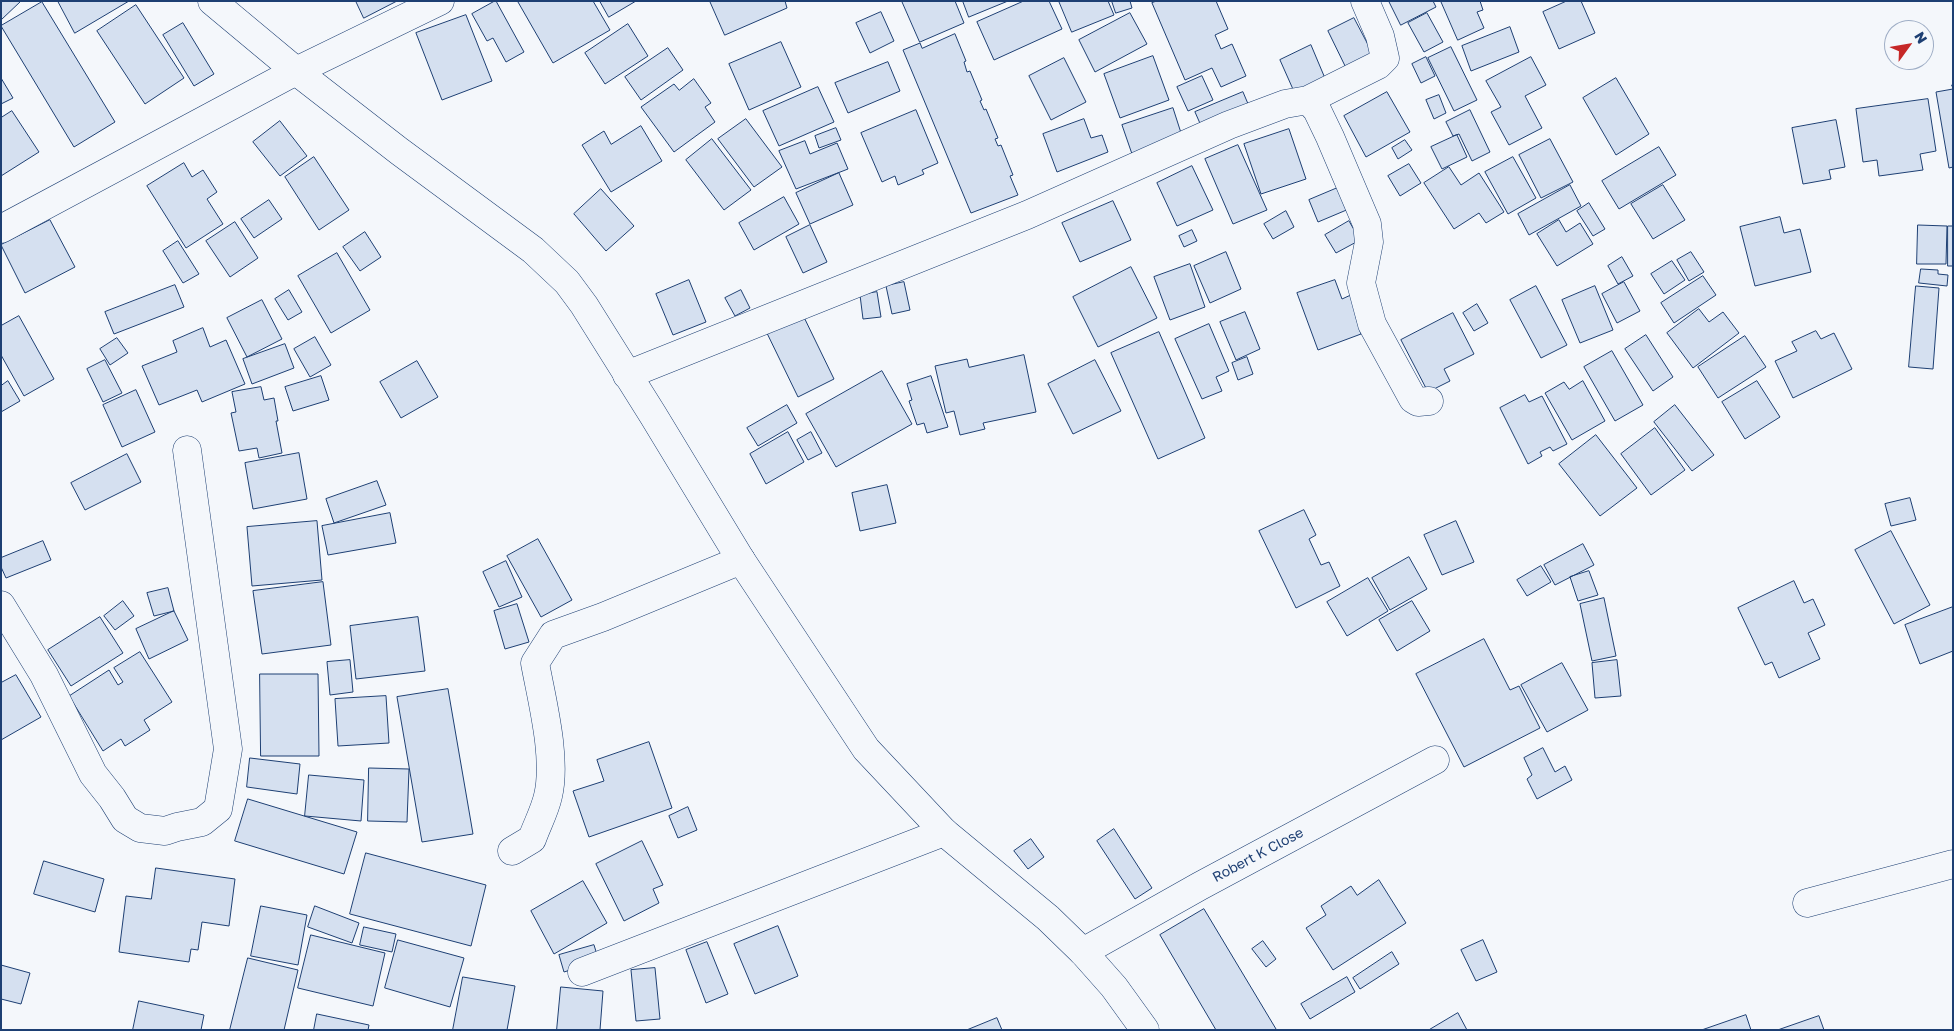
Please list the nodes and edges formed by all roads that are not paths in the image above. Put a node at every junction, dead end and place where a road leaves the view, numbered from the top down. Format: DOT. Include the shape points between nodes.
graph roads {
  1 [pos="212,1"];
  2 [pos="440,1"];
  3 [pos="1365,1"];
  4 [pos="296,71"];
  5 [pos="1308,100"];
  6 [pos="1,229"];
  7 [pos="627,375"];
  8 [pos="1429,401"];
  9 [pos="187,450"];
  10 [pos="741,560"];
  11 [pos="1,605"];
  12 [pos="1434,760"];
  13 [pos="944,832"];
  14 [pos="512,851"];
  15 [pos="1953,864"];
  16 [pos="1807,903"];
  17 [pos="1083,952"];
  18 [pos="582,972"];
  19 [pos="1145,1030"];
  1 -- 4 [label="street"];
  2 -- 4 [label="street"];
  3 -- 5 [label="street" via="1380,36 1385,58 1378,65"];
  4 -- 6 [label="street"];
  4 -- 7 [label="street" via="533,250 567,282"];
  5 -- 7 [label="street" via="1285,104 1236,122 1027,215"];
  5 -- 8 [label="street" via="1330,137 1366,224 1369,242 1362,283 1372,324 1413,399"];
  7 -- 10 [label="street"];
  9 -- 11 [label="street" via="228,749 218,809 202,822 165,831 140,828 125,819 93,774 44,675"];
  10 -- 13 [label="street" via="866,749"];
  10 -- 14 [label="street" via="553,635 535,663 551,761 548,796 532,839"];
  12 -- 17 [label="street, Robert K Close"];
  13 -- 17 [label="street" via="1048,918"];
  13 -- 18 [label="street"];
  15 -- 16 [label="street"];
  17 -- 19 [label="street"];
}
